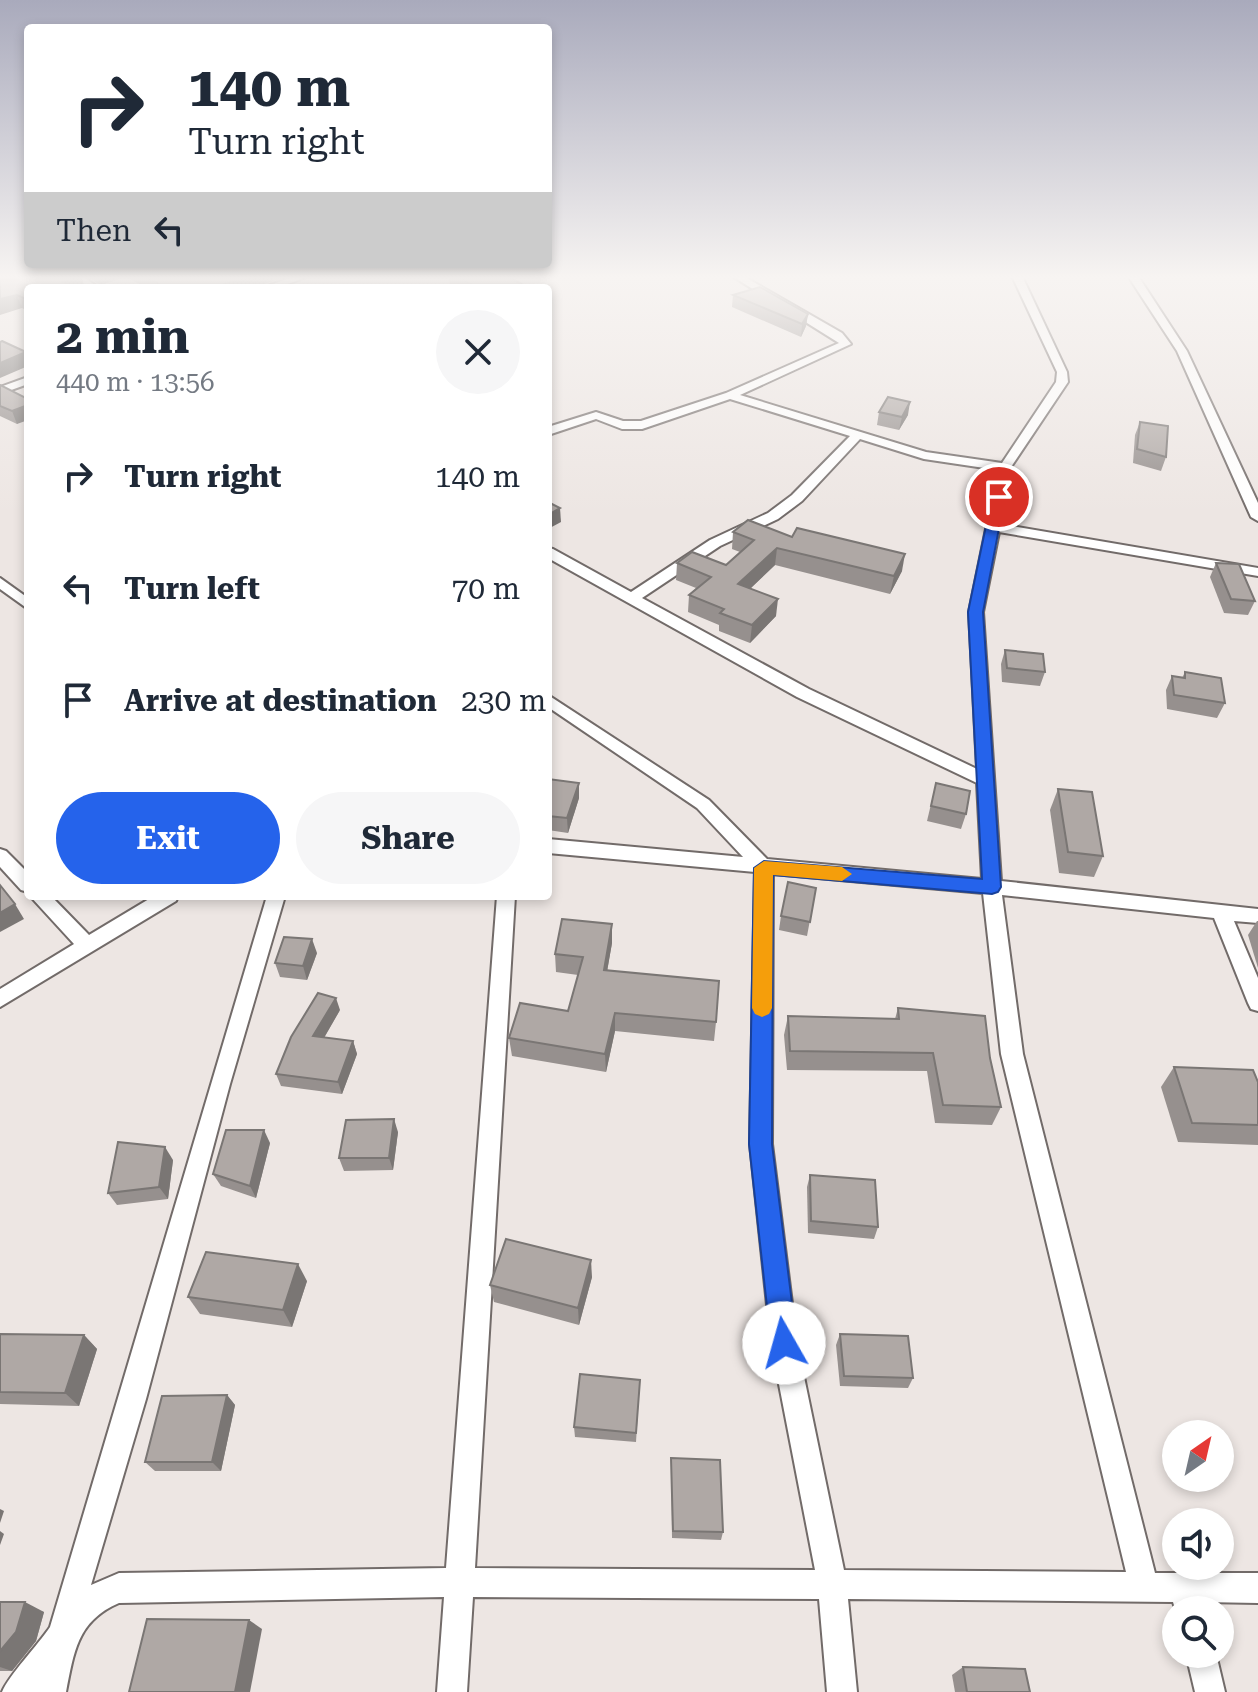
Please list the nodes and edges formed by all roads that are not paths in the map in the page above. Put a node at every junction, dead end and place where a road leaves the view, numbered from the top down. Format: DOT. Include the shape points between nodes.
graph roads {
  1 [pos="821,355"];
  2 [pos="1054,355"];
  3 [pos="1184,355"];
  4 [pos="24,382"];
  5 [pos="0,391"];
  6 [pos="730,395"];
  7 [pos="552,430"];
  8 [pos="857,435"];
  9 [pos="1005,467"];
  10 [pos="1258,517"];
  11 [pos="992,527"];
  12 [pos="552,554"];
  13 [pos="1258,572"];
  14 [pos="0,582"];
  15 [pos="631,599"];
  16 [pos="24,602"];
  17 [pos="552,703"];
  18 [pos="987,781"];
  19 [pos="552,846"];
  20 [pos="0,856"];
  21 [pos="764,868"];
  22 [pos="24,881"];
  23 [pos="992,887"];
  24 [pos="43,900"];
  25 [pos="162,900"];
  26 [pos="275,900"];
  27 [pos="506,900"];
  28 [pos="1221,912"];
  29 [pos="1258,916"];
  30 [pos="87,945"];
  31 [pos="0,999"];
  32 [pos="1258,1003"];
  33 [pos="458,1582"];
  34 [pos="832,1584"];
  35 [pos="1144,1587"];
  36 [pos="1258,1588"];
  37 [pos="1179,1596"];
  38 [pos="1201,1596"];
  39 [pos="61,1637"];
  40 [pos="1204,1668"];
  41 [pos="17,1692"];
  42 [pos="51,1692"];
  43 [pos="452,1692"];
  44 [pos="842,1692"];
  45 [pos="1210,1692"];
  1 -- 6 [label="street"];
  2 -- 9 [label="street" via="1062,382"];
  3 -- 10 [label="street"];
  4 -- 5 [label="street"];
  6 -- 7 [label="street" via="642,425 622,425 596,415"];
  6 -- 8 [label="street"];
  8 -- 9 [label="street" via="924,455"];
  8 -- 15 [label="street" via="773,516 715,543"];
  9 -- 11 [label="street"];
  11 -- 13 [label="street"];
  11 -- 18 [label="street" via="976,612"];
  12 -- 15 [label="street"];
  14 -- 16 [label="street"];
  15 -- 18 [label="street" via="803,693"];
  17 -- 21 [label="street" via="703,804"];
  18 -- 23 [label="street"];
  19 -- 21 [label="street"];
  20 -- 22 [label="street"];
  21 -- 23 [label="street"];
  21 -- 34 [label="street" via="762,1158 784,1343"];
  23 -- 28 [label="street"];
  23 -- 35 [label="street" via="1012,1054"];
  24 -- 30 [label="street"];
  25 -- 30 [label="street"];
  26 -- 39 [label="street"];
  27 -- 33 [label="street"];
  28 -- 29 [label="street"];
  28 -- 32 [label="street"];
  30 -- 31 [label="street"];
  33 -- 34 [label="street"];
  33 -- 39 [label="street" via="119,1588 94,1600"];
  33 -- 43 [label="street"];
  34 -- 35 [label="street"];
  34 -- 44 [label="street"];
  35 -- 37 [label="street"];
  36 -- 38 [label="street"];
  39 -- 41 [label="street"];
  39 -- 42 [label="street"];
  40 -- 45 [label="street"];
}
